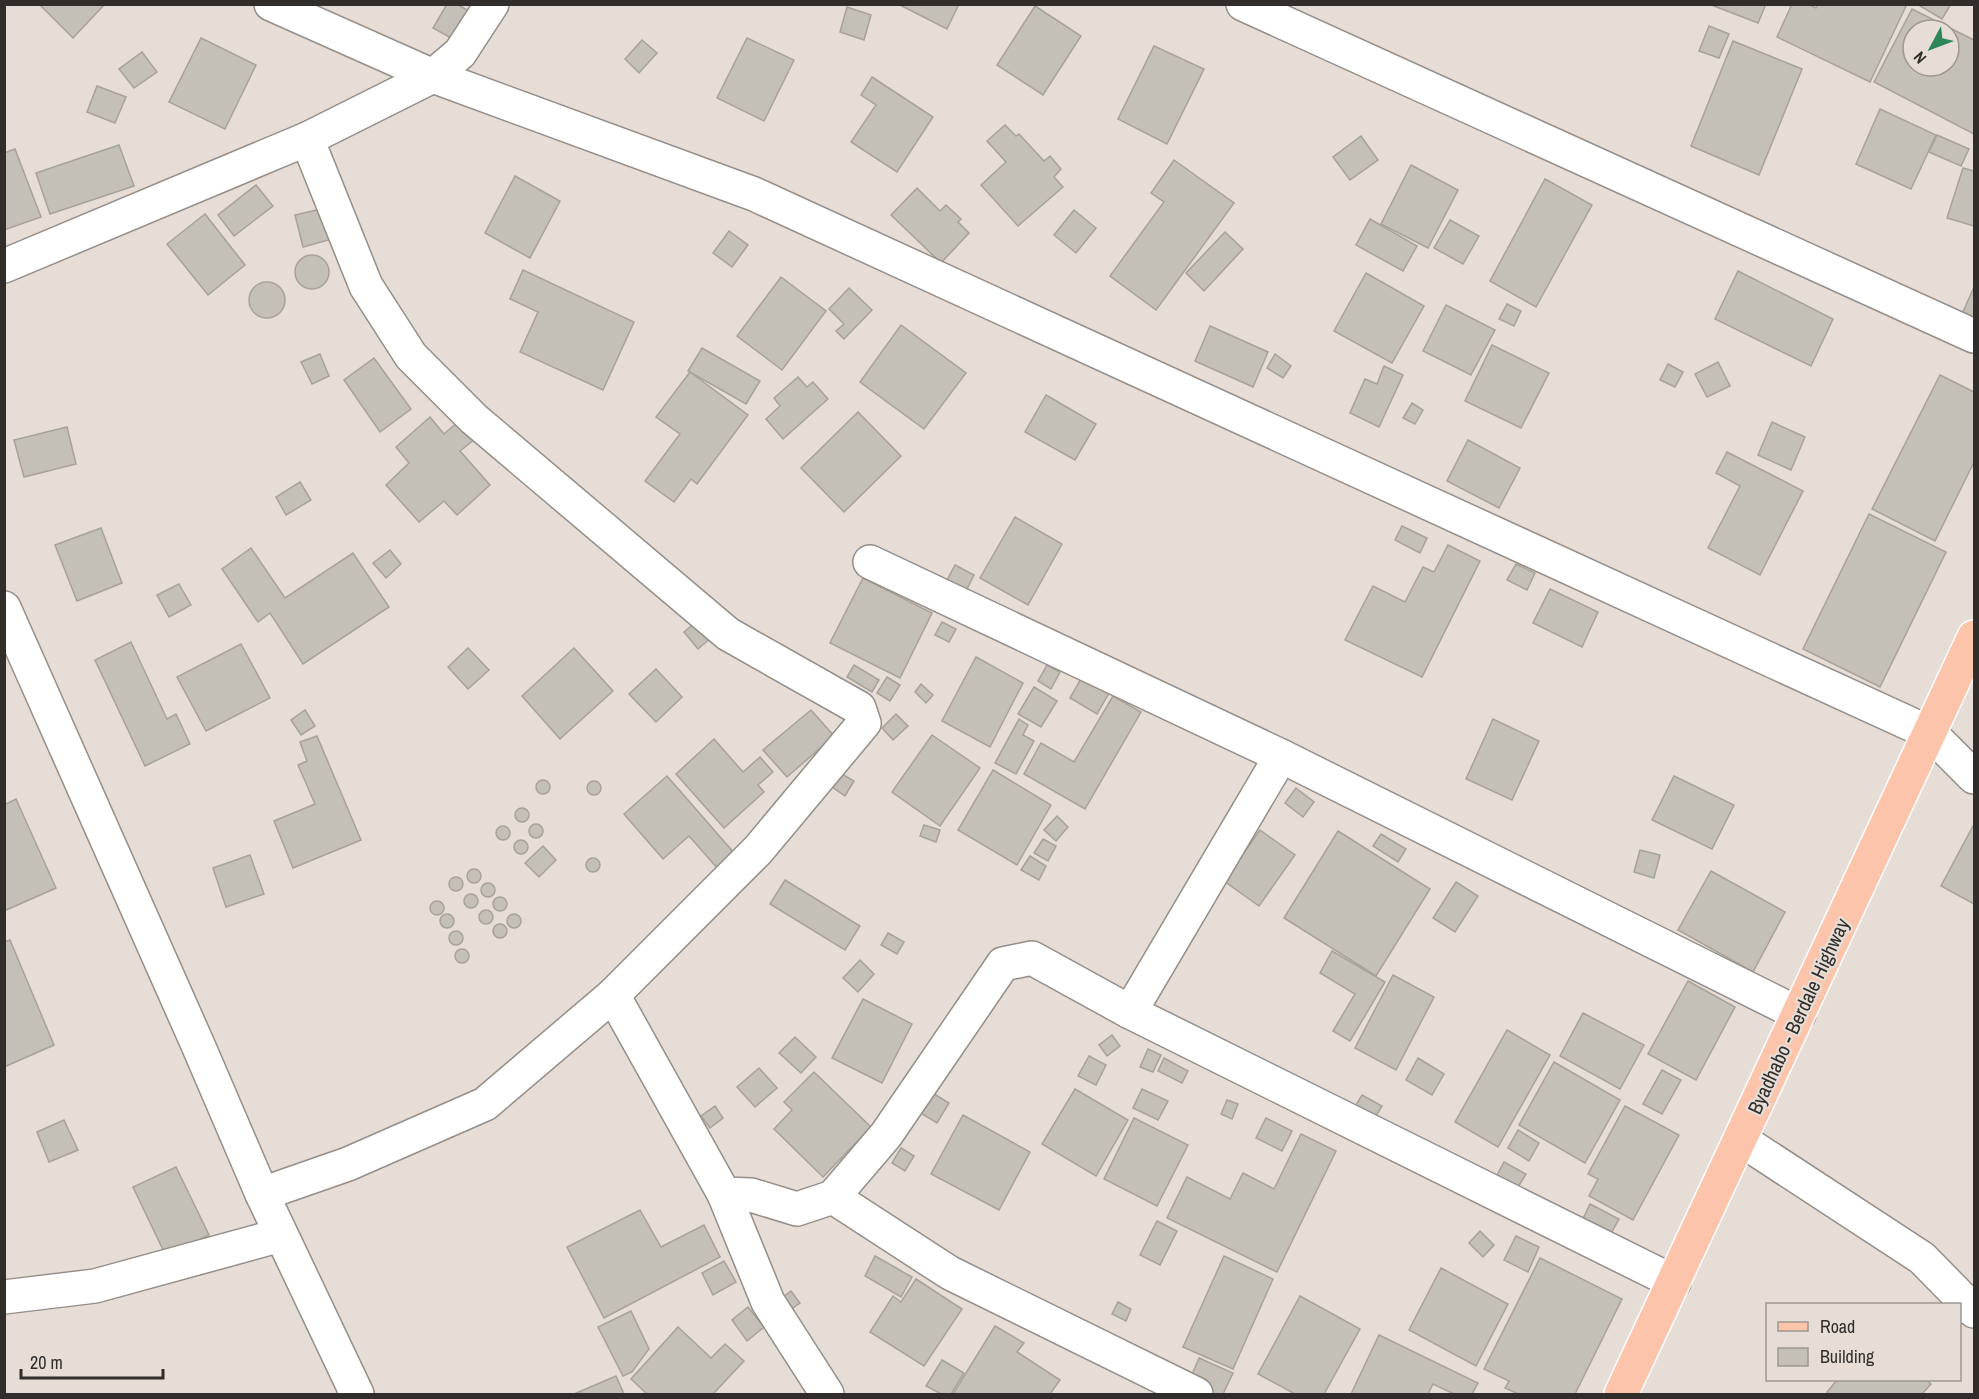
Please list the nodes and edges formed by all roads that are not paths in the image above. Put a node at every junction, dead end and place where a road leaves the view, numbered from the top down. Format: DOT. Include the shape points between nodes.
graph roads {
  1 [pos="271,4"];
  2 [pos="492,4"];
  3 [pos="1243,4"];
  4 [pos="433,76"];
  5 [pos="307,139"];
  6 [pos="4,267"];
  7 [pos="1974,336"];
  8 [pos="870,562"];
  9 [pos="4,608"];
  10 [pos="1974,637"];
  11 [pos="1930,733"];
  12 [pos="1281,756"];
  13 [pos="1974,777"];
  14 [pos="613,995"];
  15 [pos="1130,1012"];
  16 [pos="1799,1014"];
  17 [pos="1740,1139"];
  18 [pos="261,1194"];
  19 [pos="724,1194"];
  20 [pos="833,1197"];
  21 [pos="280,1235"];
  22 [pos="1674,1282"];
  23 [pos="4,1297"];
  24 [pos="1974,1311"];
  25 [pos="357,1395"];
  26 [pos="826,1395"];
  27 [pos="1196,1395"];
  28 [pos="1621,1395"];
  1 -- 4 [label="street"];
  2 -- 4 [label="street" via="460,53"];
  3 -- 7 [label="street"];
  4 -- 5 [label="street"];
  4 -- 11 [label="street" via="754,194"];
  5 -- 6 [label="street"];
  5 -- 14 [label="street" via="366,286 411,356 474,419 728,634 859,708 864,723 758,850"];
  8 -- 12 [label="street"];
  9 -- 18 [label="street"];
  10 -- 11 [label="main road, Byadhabo - Berdale Highway"];
  11 -- 13 [label="street"];
  11 -- 16 [label="main road, Byadhabo - Berdale Highway"];
  12 -- 15 [label="street"];
  12 -- 16 [label="street"];
  14 -- 18 [label="street" via="485,1104 348,1164"];
  14 -- 19 [label="street"];
  15 -- 20 [label="street" via="1032,958 1003,964 886,1135"];
  15 -- 22 [label="street"];
  16 -- 17 [label="main road, Byadhabo - Berdale Highway"];
  17 -- 22 [label="main road, Byadhabo - Berdale Highway"];
  17 -- 24 [label="street" via="1922,1258"];
  18 -- 21 [label="street"];
  19 -- 20 [label="street" via="751,1195 797,1209"];
  19 -- 26 [label="street" via="768,1302"];
  20 -- 27 [label="street" via="950,1273"];
  21 -- 23 [label="street" via="95,1286"];
  21 -- 25 [label="street"];
  22 -- 28 [label="main road, Byadhabo - Berdale Highway"];
}
